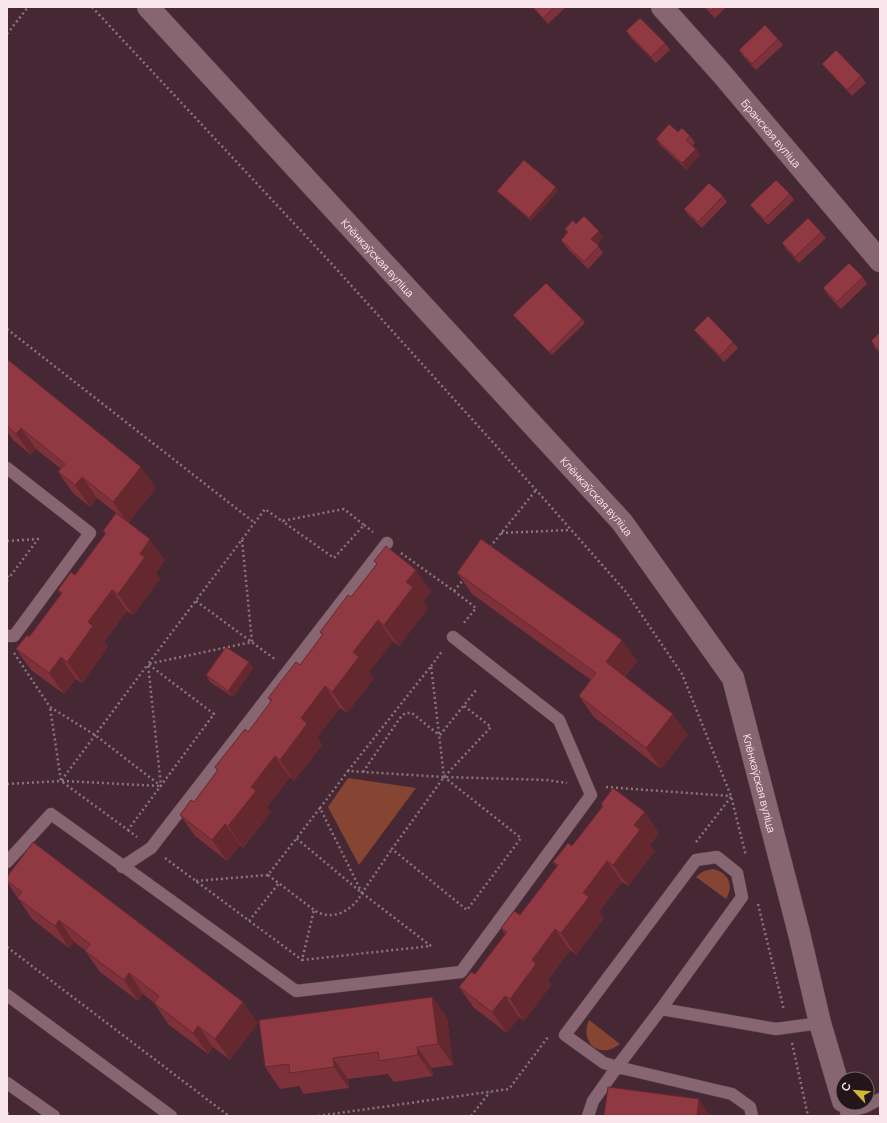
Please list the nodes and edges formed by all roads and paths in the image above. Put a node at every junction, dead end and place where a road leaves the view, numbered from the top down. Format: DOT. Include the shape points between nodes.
graph roads {
  1 [pos="28,7"];
  2 [pos="92,7"];
  3 [pos="148,7"];
  4 [pos="662,7"];
  5 [pos="7,34"];
  6 [pos="880,261"];
  7 [pos="7,329"];
  8 [pos="7,468"];
  9 [pos="536,490"];
  10 [pos="282,521"];
  11 [pos="255,523"];
  12 [pos="364,525"];
  13 [pos="571,530"];
  14 [pos="501,533"];
  15 [pos="242,540"];
  16 [pos="7,541"];
  17 [pos="387,543"];
  18 [pos="487,550"];
  19 [pos="468,573"];
  20 [pos="8,577"];
  21 [pos="7,581"];
  22 [pos="454,591"];
  23 [pos="196,601"];
  24 [pos="7,636"];
  25 [pos="453,637"];
  26 [pos="252,642"];
  27 [pos="14,653"];
  28 [pos="148,664"];
  29 [pos="288,670"];
  30 [pos="477,689"];
  31 [pos="464,705"];
  32 [pos="50,707"];
  33 [pos="95,735"];
  34 [pos="439,735"];
  35 [pos="348,771"];
  36 [pos="363,772"];
  37 [pos="444,777"];
  38 [pos="61,781"];
  39 [pos="7,784"];
  40 [pos="161,786"];
  41 [pos="731,796"];
  42 [pos="320,808"];
  43 [pos="128,830"];
  44 [pos="296,838"];
  45 [pos="696,843"];
  46 [pos="151,848"];
  47 [pos="392,849"];
  48 [pos="7,862"];
  49 [pos="747,862"];
  50 [pos="122,867"];
  51 [pos="268,875"];
  52 [pos="196,881"];
  53 [pos="279,883"];
  54 [pos="362,893"];
  55 [pos="757,899"];
  56 [pos="314,910"];
  57 [pos="249,920"];
  58 [pos="7,947"];
  59 [pos="302,960"];
  60 [pos="7,995"];
  61 [pos="661,1009"];
  62 [pos="784,1010"];
  63 [pos="820,1023"];
  64 [pos="552,1032"];
  65 [pos="790,1037"];
  66 [pos="617,1067"];
  67 [pos="835,1074"];
  68 [pos="7,1083"];
  69 [pos="490,1092"];
  70 [pos="7,1113"];
  71 [pos="11,1116"];
  72 [pos="54,1116"];
  73 [pos="171,1116"];
  74 [pos="229,1116"];
  75 [pos="318,1116"];
  76 [pos="471,1116"];
  77 [pos="588,1116"];
  78 [pos="752,1116"];
  79 [pos="808,1116"];
  1 -- 5 [label="path"];
  2 -- 9 [label="path" via="330,262"];
  3 -- 63 [label="street, Клёнкаўская вуліца" via="622,522 733,678"];
  4 -- 6 [label="street, Бранская вуліца"];
  7 -- 11 [label="path"];
  8 -- 24 [label="lane" via="90,533 14,636"];
  9 -- 13 [label="path"];
  9 -- 14 [label="path"];
  10 -- 11 [label="path" via="265,509"];
  10 -- 12 [label="path" via="344,509"];
  10 -- 12 [label="path" via="334,558"];
  11 -- 15 [label="path"];
  12 -- 17 [label="path"];
  13 -- 14 [label="path"];
  13 -- 41 [label="path" via="626,592 682,674"];
  14 -- 18 [label="path"];
  15 -- 23 [label="path"];
  15 -- 26 [label="path"];
  16 -- 20 [label="path" via="38,539"];
  17 -- 22 [label="path"];
  17 -- 29 [label="lane"];
  19 -- 22 [label="path"];
  20 -- 21 [label="path"];
  22 -- 25 [label="path" via="476,608"];
  23 -- 26 [label="path"];
  23 -- 28 [label="path"];
  25 -- 50 [label="lane" via="559,720 591,795 462,972 296,991"];
  26 -- 28 [label="path"];
  26 -- 29 [label="path"];
  27 -- 32 [label="path"];
  28 -- 33 [label="path"];
  28 -- 40 [label="path"];
  28 -- 40 [label="path" via="214,714"];
  29 -- 46 [label="lane"];
  30 -- 31 [label="path"];
  31 -- 34 [label="path"];
  31 -- 37 [label="path" via="491,727"];
  32 -- 33 [label="path"];
  32 -- 38 [label="path"];
  33 -- 38 [label="path"];
  33 -- 40 [label="path"];
  34 -- 35 [label="path" via="431,666"];
  34 -- 36 [label="path" via="412,713 405,713"];
  34 -- 37 [label="path"];
  35 -- 36 [label="path"];
  35 -- 42 [label="path"];
  36 -- 37 [label="path"];
  37 -- 47 [label="path"];
  37 -- 47 [label="path" via="521,838 467,910"];
  38 -- 39 [label="path"];
  38 -- 40 [label="path"];
  38 -- 43 [label="path"];
  40 -- 43 [label="path"];
  41 -- 45 [label="path"];
  41 -- 49 [label="path"];
  42 -- 44 [label="path"];
  42 -- 54 [label="path"];
  43 -- 46 [label="path"];
  44 -- 51 [label="path"];
  44 -- 54 [label="path"];
  46 -- 50 [label="lane"];
  46 -- 52 [label="path"];
  47 -- 54 [label="path"];
  48 -- 50 [label="lane" via="50,814"];
  51 -- 52 [label="path"];
  51 -- 53 [label="path"];
  52 -- 57 [label="path"];
  53 -- 56 [label="path"];
  53 -- 57 [label="path"];
  54 -- 56 [label="path" via="355,904 339,914 326,915"];
  54 -- 59 [label="path" via="431,946"];
  55 -- 62 [label="path"];
  56 -- 59 [label="path"];
  57 -- 59 [label="path"];
  58 -- 74 [label="path"];
  60 -- 73 [label="lane"];
  61 -- 63 [label="lane" via="776,1029"];
  61 -- 66 [label="lane"];
  61 -- 66 [label="lane" via="742,898 737,873 717,857 696,860 565,1035 604,1064"];
  63 -- 67 [label="street, Клёнкаўская вуліца"];
  64 -- 69 [label="path" via="508,1089"];
  65 -- 79 [label="path"];
  66 -- 77 [label="lane" via="593,1101"];
  66 -- 78 [label="lane" via="732,1094 750,1107"];
  68 -- 72 [label="lane"];
  69 -- 75 [label="path"];
  69 -- 76 [label="path"];
  70 -- 71 [label="path"];
}
